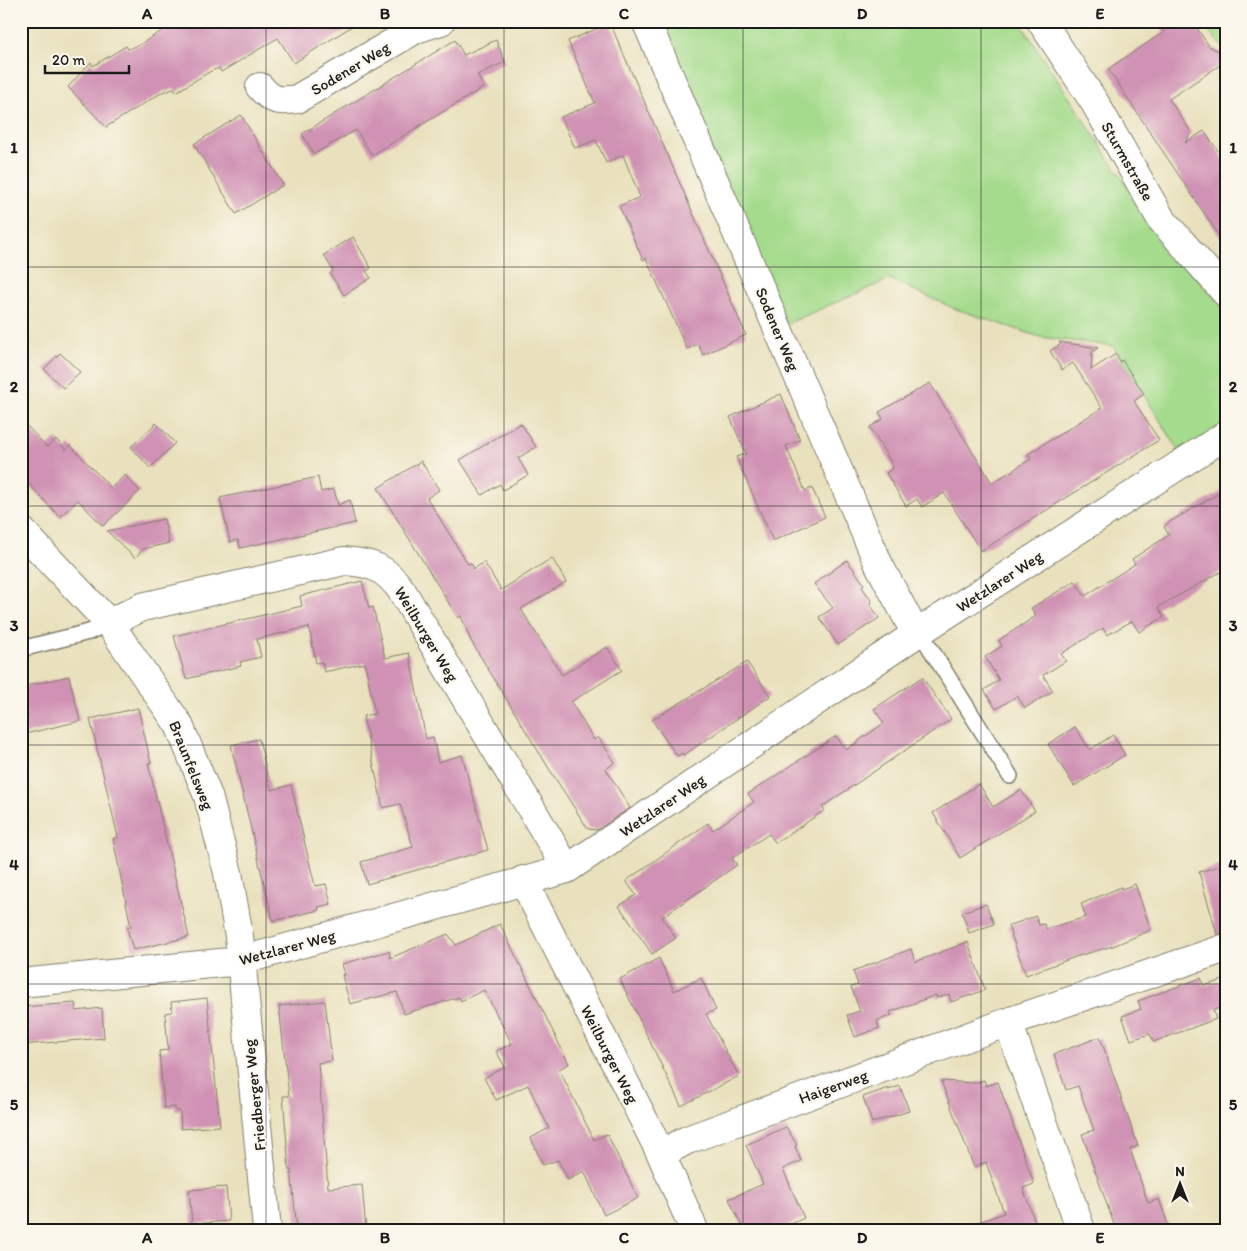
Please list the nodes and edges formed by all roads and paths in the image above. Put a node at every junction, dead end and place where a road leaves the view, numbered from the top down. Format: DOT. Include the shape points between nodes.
graph roads {
  1 [pos="442,21"];
  2 [pos="646,21"];
  3 [pos="1041,21"];
  4 [pos="260,87"];
  5 [pos="1226,293"];
  6 [pos="1226,435"];
  7 [pos="21,530"];
  8 [pos="109,623"];
  9 [pos="918,633"];
  10 [pos="21,649"];
  11 [pos="1010,776"];
  12 [pos="567,869"];
  13 [pos="523,880"];
  14 [pos="1226,948"];
  15 [pos="240,961"];
  16 [pos="21,983"];
  17 [pos="1008,1022"];
  18 [pos="661,1154"];
  19 [pos="267,1230"];
  20 [pos="694,1230"];
  21 [pos="1081,1230"];
  1 -- 4 [label="street, Sodener Weg" via="416,29 297,99 282,102 270,99"];
  2 -- 9 [label="street, Sodener Weg" via="879,565"];
  3 -- 5 [label="street, Sturmstraße" via="1095,103 1162,219"];
  6 -- 9 [label="street, Wetzlarer Weg"];
  7 -- 8 [label="street, Braunfelsweg"];
  8 -- 10 [label="lane" via="89,632"];
  8 -- 12 [label="street, Weilburger Weg" via="151,605 344,561 368,563 391,575"];
  8 -- 15 [label="street, Braunfelsweg" via="179,725 208,796 228,873"];
  9 -- 11 [label="lane"];
  9 -- 12 [label="street, Wetzlarer Weg"];
  12 -- 13 [label="street, Wetzlarer Weg"];
  13 -- 15 [label="street, Wetzlarer Weg"];
  13 -- 18 [label="street, Weilburger Weg"];
  14 -- 17 [label="street, Haigerweg"];
  15 -- 16 [label="street, Wetzlarer Weg"];
  15 -- 19 [label="street, Friedberger Weg"];
  17 -- 18 [label="street, Haigerweg" via="687,1140"];
  17 -- 21 [label="street"];
  18 -- 20 [label="street, Weilburger Weg"];
}
